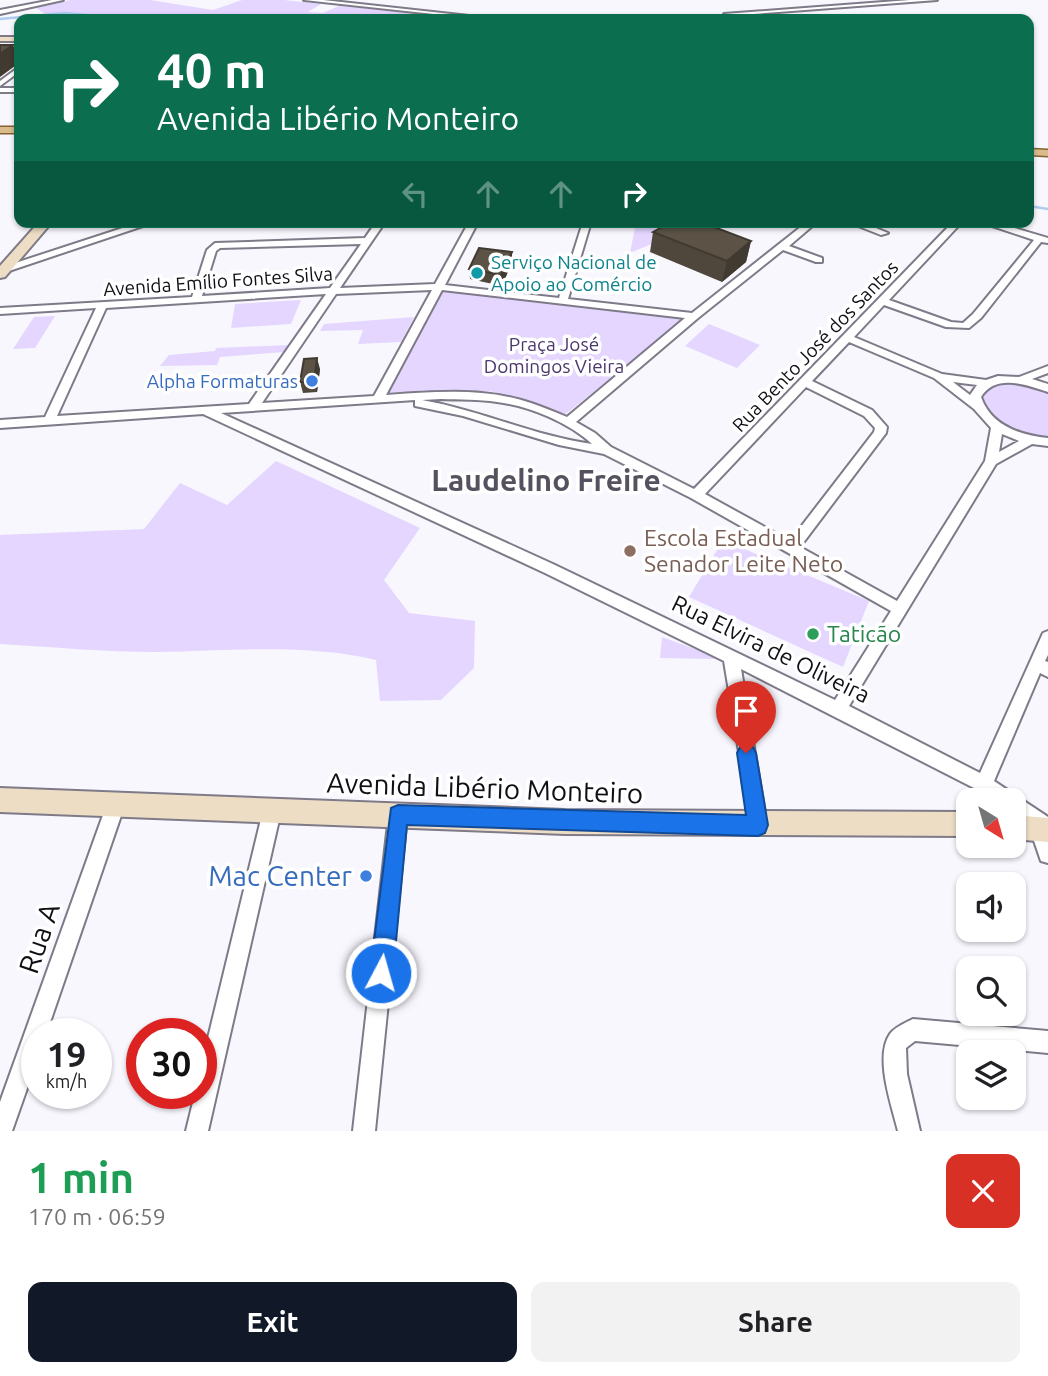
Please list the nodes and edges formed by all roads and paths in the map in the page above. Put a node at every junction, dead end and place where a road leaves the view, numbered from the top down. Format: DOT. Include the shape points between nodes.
graph roads {
  1 [pos="13,0"];
  2 [pos="60,0"];
  3 [pos="307,0"];
  4 [pos="796,0"];
  5 [pos="897,0"];
  6 [pos="934,0"];
  7 [pos="910,3"];
  8 [pos="734,7"];
  9 [pos="0,10"];
  10 [pos="780,10"];
  11 [pos="445,14"];
  12 [pos="727,14"];
  13 [pos="14,73"];
  14 [pos="0,84"];
  15 [pos="41,228"];
  16 [pos="133,228"];
  17 [pos="377,228"];
  18 [pos="471,228"];
  19 [pos="585,228"];
  20 [pos="806,228"];
  21 [pos="869,228"];
  22 [pos="952,228"];
  23 [pos="1004,228"];
  24 [pos="884,233"];
  25 [pos="1044,240"];
  26 [pos="369,241"];
  27 [pos="784,247"];
  28 [pos="819,260"];
  29 [pos="1,272"];
  30 [pos="439,287"];
  31 [pos="334,290"];
  32 [pos="196,299"];
  33 [pos="563,300"];
  34 [pos="883,301"];
  35 [pos="102,306"];
  36 [pos="0,311"];
  37 [pos="694,316"];
  38 [pos="847,338"];
  39 [pos="1048,369"];
  40 [pos="938,376"];
  41 [pos="1020,380"];
  42 [pos="804,381"];
  43 [pos="986,383"];
  44 [pos="1048,388"];
  45 [pos="383,400"];
  46 [pos="977,406"];
  47 [pos="253,407"];
  48 [pos="204,410"];
  49 [pos="49,421"];
  50 [pos="568,422"];
  51 [pos="0,425"];
  52 [pos="997,426"];
  53 [pos="591,436"];
  54 [pos="1030,440"];
  55 [pos="1048,442"];
  56 [pos="581,447"];
  57 [pos="607,450"];
  58 [pos="991,461"];
  59 [pos="696,495"];
  60 [pos="792,548"];
  61 [pos="899,609"];
  62 [pos="1048,637"];
  63 [pos="731,657"];
  64 [pos="1042,666"];
  65 [pos="838,709"];
  66 [pos="974,788"];
  67 [pos="983,788"];
  68 [pos="0,800"];
  69 [pos="116,804"];
  70 [pos="272,811"];
  71 [pos="1026,814"];
  72 [pos="398,815"];
  73 [pos="956,824"];
  74 [pos="758,825"];
  75 [pos="1026,828"];
  76 [pos="1045,829"];
  77 [pos="1048,854"];
  78 [pos="1048,1042"];
  79 [pos="1,1131"];
  80 [pos="197,1131"];
  81 [pos="364,1131"];
  82 [pos="909,1131"];
  1 -- 9 [label="street"];
  2 -- 9 [label="street"];
  3 -- 11 [label="street"];
  4 -- 10 [label="street"];
  5 -- 7 [label="street"];
  6 -- 7 [label="street"];
  7 -- 10 [label="street"];
  8 -- 12 [label="street"];
  10 -- 12 [label="street"];
  13 -- 14 [label="street"];
  15 -- 29 [label="main road"];
  16 -- 29 [label="street"];
  17 -- 26 [label="street"];
  18 -- 30 [label="street"];
  19 -- 33 [label="street"];
  20 -- 27 [label="street"];
  21 -- 24 [label="street"];
  22 -- 34 [label="street, Rua Bento José dos Santos"];
  23 -- 25 [label="street"];
  25 -- 34 [label="street" via="965,326"];
  26 -- 31 [label="street"];
  26 -- 32 [label="street" via="218,245 212,250"];
  27 -- 28 [label="street"];
  27 -- 37 [label="street"];
  30 -- 31 [label="street, Avenida Emílio Fontes Silva"];
  30 -- 33 [label="street"];
  30 -- 45 [label="street"];
  31 -- 32 [label="street, Avenida Emílio Fontes Silva"];
  31 -- 47 [label="street"];
  32 -- 35 [label="street, Avenida Emílio Fontes Silva"];
  33 -- 37 [label="street"];
  34 -- 38 [label="street, Rua Bento José dos Santos"];
  35 -- 36 [label="street, Avenida Emílio Fontes Silva"];
  35 -- 49 [label="street"];
  37 -- 50 [label="street"];
  38 -- 40 [label="street"];
  38 -- 42 [label="street, Rua Bento José dos Santos"];
  39 -- 41 [label="street"];
  40 -- 43 [label="street"];
  40 -- 46 [label="street"];
  41 -- 43 [label="street"];
  41 -- 44 [label="street"];
  42 -- 59 [label="street, Rua Bento José dos Santos"];
  42 -- 60 [label="street" via="868,413 881,427"];
  43 -- 46 [label="street" via="975,397"];
  45 -- 47 [label="street"];
  45 -- 50 [label="street" via="458,394 489,397 527,405"];
  45 -- 56 [label="street" via="449,408"];
  46 -- 52 [label="street"];
  47 -- 48 [label="street"];
  48 -- 49 [label="street"];
  48 -- 63 [label="street, Rua Elvira de Oliveira"];
  49 -- 51 [label="street"];
  50 -- 53 [label="street"];
  52 -- 54 [label="street"];
  52 -- 58 [label="street"];
  53 -- 56 [label="street"];
  53 -- 57 [label="street"];
  54 -- 55 [label="street"];
  54 -- 58 [label="street"];
  56 -- 57 [label="street"];
  57 -- 59 [label="street"];
  58 -- 61 [label="street"];
  59 -- 60 [label="street"];
  60 -- 61 [label="street"];
  61 -- 65 [label="street"];
  62 -- 64 [label="street"];
  63 -- 65 [label="street, Rua Elvira de Oliveira"];
  63 -- 74 [label="street"];
  64 -- 67 [label="street"];
  65 -- 66 [label="street, Rua Elvira de Oliveira"];
  68 -- 69 [label="main road, Avenida Libério Monteiro"];
  69 -- 70 [label="main road, Avenida Libério Monteiro"];
  69 -- 79 [label="street, Rua A"];
  70 -- 72 [label="main road, Avenida Libério Monteiro"];
  70 -- 80 [label="street"];
  71 -- 76 [label="street"];
  72 -- 74 [label="main road, Avenida Libério Monteiro"];
  72 -- 81 [label="street"];
  73 -- 74 [label="main road, Avenida Libério Monteiro"];
  75 -- 76 [label="main road"];
  76 -- 77 [label="street"];
  78 -- 82 [label="street" via="913,1030 901,1037 894,1058"];
}
